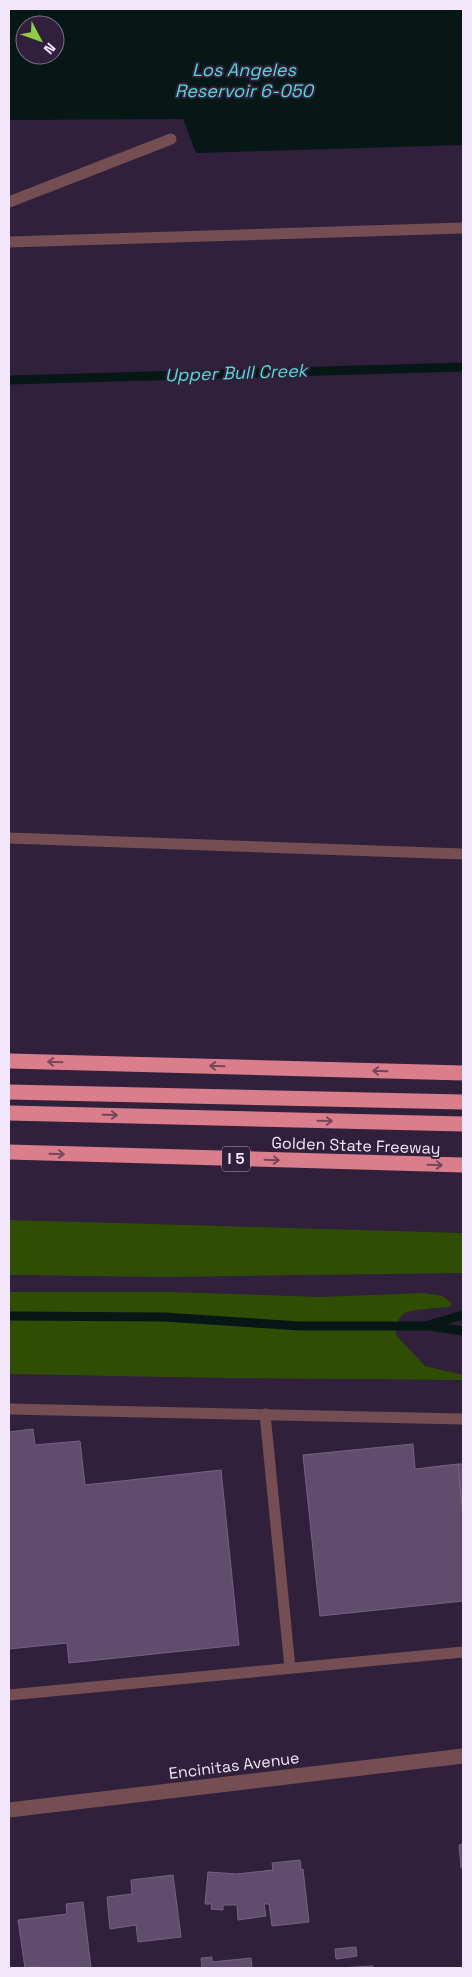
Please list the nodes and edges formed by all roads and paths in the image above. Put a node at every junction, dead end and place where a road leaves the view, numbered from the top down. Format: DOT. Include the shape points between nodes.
graph roads {
  1 [pos="171,138"];
  2 [pos="9,202"];
  3 [pos="463,228"];
  4 [pos="9,242"];
  5 [pos="9,838"];
  6 [pos="463,854"];
  7 [pos="9,1061"];
  8 [pos="463,1062"];
  9 [pos="402,1071"];
  10 [pos="463,1073"];
  11 [pos="9,1092"];
  12 [pos="463,1102"];
  13 [pos="9,1113"];
  14 [pos="463,1124"];
  15 [pos="9,1152"];
  16 [pos="463,1165"];
  17 [pos="9,1409"];
  18 [pos="265,1414"];
  19 [pos="463,1420"];
  20 [pos="463,1652"];
  21 [pos="290,1668"];
  22 [pos="9,1695"];
  23 [pos="463,1756"];
  24 [pos="9,1810"];
  1 -- 2 [label="lane"];
  3 -- 4 [label="lane"];
  5 -- 6 [label="lane"];
  9 -- 7 [label="highway, one-way"];
  8 -- 9 [label="highway"];
  9 -- 10 [label="highway"];
  11 -- 12 [label="highway"];
  13 -- 14 [label="highway, one-way"];
  15 -- 16 [label="highway, Golden State Freeway / I 5, one-way"];
  17 -- 18 [label="lane"];
  18 -- 19 [label="lane"];
  18 -- 21 [label="lane"];
  20 -- 21 [label="lane"];
  21 -- 22 [label="lane"];
  23 -- 24 [label="street, Encinitas Avenue"];
}
